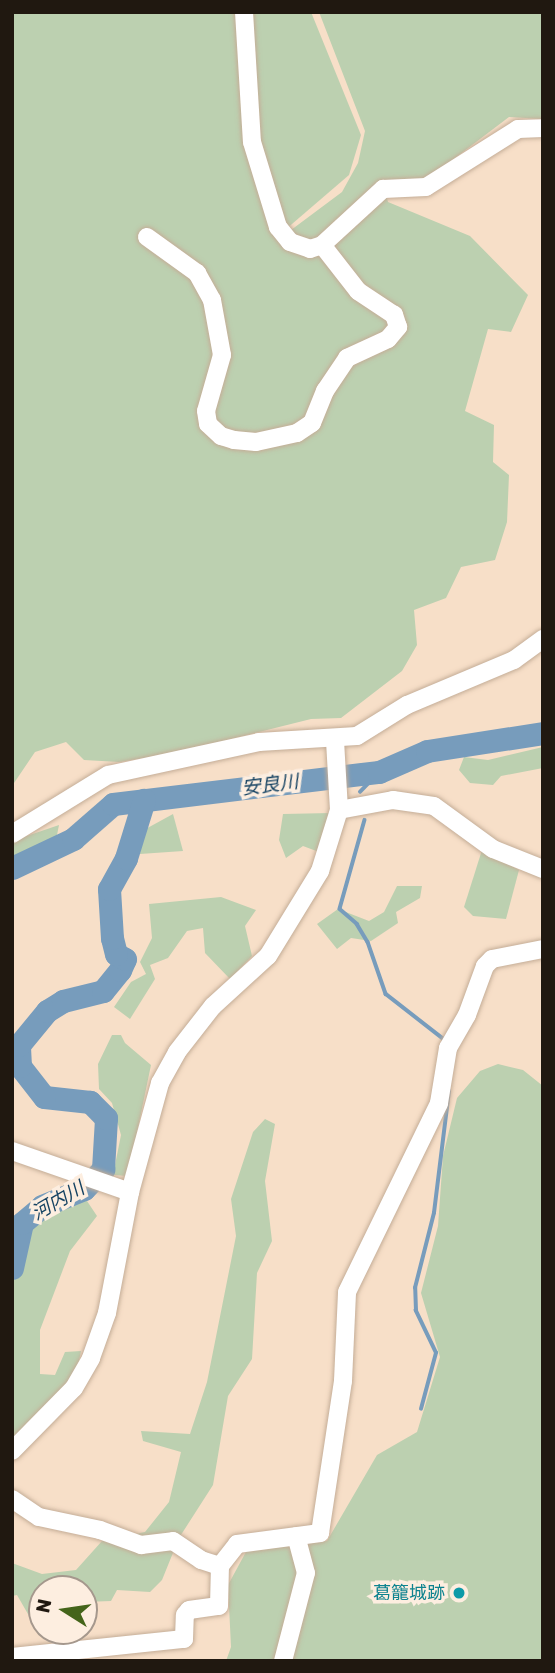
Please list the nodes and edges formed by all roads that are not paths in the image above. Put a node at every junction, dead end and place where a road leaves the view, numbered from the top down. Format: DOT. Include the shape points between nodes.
graph roads {
  1 [pos="244,12"];
  2 [pos="543,128"];
  3 [pos="147,237"];
  4 [pos="323,245"];
  5 [pos="543,639"];
  6 [pos="335,747"];
  7 [pos="339,807"];
  8 [pos="12,834"];
  9 [pos="543,869"];
  10 [pos="543,949"];
  11 [pos="12,1150"];
  12 [pos="130,1192"];
  13 [pos="12,1451"];
  14 [pos="12,1499"];
  15 [pos="296,1536"];
  16 [pos="220,1566"];
  17 [pos="12,1657"];
  18 [pos="283,1661"];
  1 -- 4 [label="street" via="251,142 278,227 290,242 310,249"];
  2 -- 4 [label="street" via="518,129 426,187 383,189"];
  3 -- 4 [label="street" via="197,273 212,300 222,355 206,411 208,424 221,436 256,442 297,433 312,423 325,391 347,358 388,339 398,327 394,315 358,291"];
  5 -- 6 [label="street" via="514,660 407,705"];
  6 -- 7 [label="street"];
  6 -- 8 [label="street" via="259,742 108,775"];
  7 -- 9 [label="street" via="393,800 434,806 493,849"];
  7 -- 12 [label="street" via="320,871 268,956 213,1006 166,1073 146,1123"];
  10 -- 15 [label="street" via="492,959 485,966 449,1048 439,1103 344,1303 343,1381 323,1528 320,1533"];
  11 -- 12 [label="street"];
  12 -- 13 [label="street" via="107,1313 92,1358 74,1388"];
  14 -- 16 [label="street" via="39,1517 100,1530 141,1545 173,1541 201,1560"];
  15 -- 16 [label="street" via="237,1544"];
  15 -- 18 [label="street" via="305,1583"];
  16 -- 17 [label="street" via="219,1606 185,1615 184,1639"];
}
